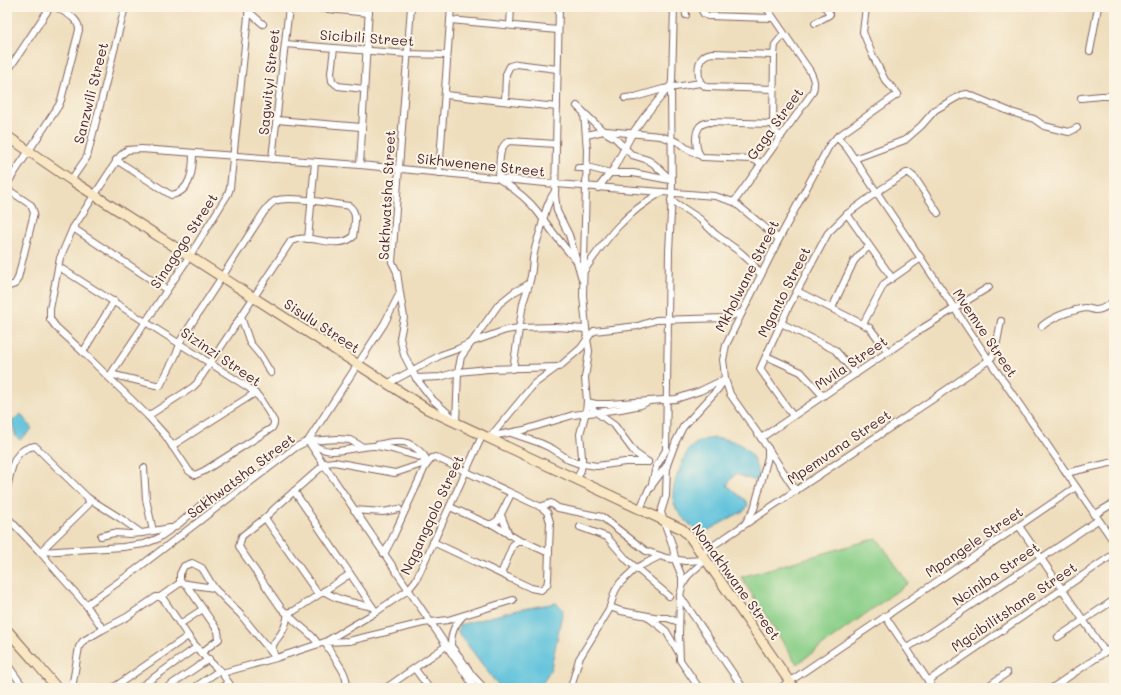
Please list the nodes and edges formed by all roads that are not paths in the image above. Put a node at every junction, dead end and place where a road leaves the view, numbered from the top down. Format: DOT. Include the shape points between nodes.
graph roads {
  1 [pos="50,7"];
  2 [pos="56,7"];
  3 [pos="125,7"];
  4 [pos="289,7"];
  5 [pos="308,7"];
  6 [pos="411,7"];
  7 [pos="451,7"];
  8 [pos="511,7"];
  9 [pos="559,7"];
  10 [pos="674,7"];
  11 [pos="685,7"];
  12 [pos="700,7"];
  13 [pos="766,7"];
  14 [pos="826,7"];
  15 [pos="866,7"];
  16 [pos="1098,7"];
  17 [pos="331,8"];
  18 [pos="249,9"];
  19 [pos="369,10"];
  20 [pos="686,15"];
  21 [pos="773,18"];
  22 [pos="450,20"];
  23 [pos="815,23"];
  24 [pos="263,24"];
  25 [pos="510,26"];
  26 [pos="558,30"];
  27 [pos="784,34"];
  28 [pos="285,44"];
  29 [pos="334,48"];
  30 [pos="367,50"];
  31 [pos="1090,51"];
  32 [pos="408,54"];
  33 [pos="447,55"];
  34 [pos="774,55"];
  35 [pos="557,69"];
  36 [pos="7,72"];
  37 [pos="700,83"];
  38 [pos="670,88"];
  39 [pos="364,89"];
  40 [pos="774,89"];
  41 [pos="446,95"];
  42 [pos="1114,96"];
  43 [pos="625,98"];
  44 [pos="1081,98"];
  45 [pos="505,101"];
  46 [pos="577,106"];
  47 [pos="557,107"];
  48 [pos="584,113"];
  49 [pos="277,120"];
  50 [pos="773,124"];
  51 [pos="361,127"];
  52 [pos="1077,128"];
  53 [pos="604,131"];
  54 [pos="632,134"];
  55 [pos="586,135"];
  56 [pos="7,136"];
  57 [pos="781,137"];
  58 [pos="837,137"];
  59 [pos="672,140"];
  60 [pos="556,144"];
  61 [pos="624,147"];
  62 [pos="28,150"];
  63 [pos="193,153"];
  64 [pos="699,155"];
  65 [pos="233,156"];
  66 [pos="272,159"];
  67 [pos="854,159"];
  68 [pos="116,160"];
  69 [pos="315,162"];
  70 [pos="761,163"];
  71 [pos="360,165"];
  72 [pos="586,167"];
  73 [pos="578,168"];
  74 [pos="400,169"];
  75 [pos="439,173"];
  76 [pos="610,173"];
  77 [pos="499,179"];
  78 [pos="71,180"];
  79 [pos="672,181"];
  80 [pos="7,184"];
  81 [pos="585,186"];
  82 [pos="555,188"];
  83 [pos="598,188"];
  84 [pos="7,189"];
  85 [pos="662,192"];
  86 [pos="877,192"];
  87 [pos="672,193"];
  88 [pos="95,195"];
  89 [pos="312,200"];
  90 [pos="671,200"];
  91 [pos="734,202"];
  92 [pos="938,213"];
  93 [pos="847,214"];
  94 [pos="543,220"];
  95 [pos="73,228"];
  96 [pos="308,239"];
  97 [pos="779,239"];
  98 [pos="870,247"];
  99 [pos="189,257"];
  100 [pos="921,258"];
  101 [pos="578,262"];
  102 [pos="59,267"];
  103 [pos="584,271"];
  104 [pos="761,275"];
  105 [pos="222,278"];
  106 [pos="892,278"];
  107 [pos="583,283"];
  108 [pos="529,284"];
  109 [pos="7,287"];
  110 [pos="989,287"];
  111 [pos="167,290"];
  112 [pos="797,291"];
  113 [pos="400,293"];
  114 [pos="253,298"];
  115 [pos="114,301"];
  116 [pos="1114,301"];
  117 [pos="832,308"];
  118 [pos="954,308"];
  119 [pos="742,312"];
  120 [pos="241,317"];
  121 [pos="727,318"];
  122 [pos="668,320"];
  123 [pos="146,321"];
  124 [pos="1001,321"];
  125 [pos="781,323"];
  126 [pos="863,324"];
  127 [pos="1042,326"];
  128 [pos="519,328"];
  129 [pos="734,328"];
  130 [pos="586,329"];
  131 [pos="587,339"];
  132 [pos="472,342"];
  133 [pos="179,344"];
  134 [pos="83,352"];
  135 [pos="888,352"];
  136 [pos="766,356"];
  137 [pos="991,358"];
  138 [pos="211,364"];
  139 [pos="358,366"];
  140 [pos="557,367"];
  141 [pos="513,369"];
  142 [pos="412,370"];
  143 [pos="458,372"];
  144 [pos="271,373"];
  145 [pos="856,374"];
  146 [pos="111,376"];
  147 [pos="416,378"];
  148 [pos="1114,378"];
  149 [pos="724,380"];
  150 [pos="387,384"];
  151 [pos="1112,386"];
  152 [pos="255,393"];
  153 [pos="824,396"];
  154 [pos="667,400"];
  155 [pos="649,401"];
  156 [pos="587,402"];
  157 [pos="596,413"];
  158 [pos="585,414"];
  159 [pos="148,416"];
  160 [pos="793,416"];
  161 [pos="456,423"];
  162 [pos="511,433"];
  163 [pos="487,437"];
  164 [pos="761,438"];
  165 [pos="308,441"];
  166 [pos="172,446"];
  167 [pos="375,446"];
  168 [pos="363,447"];
  169 [pos="768,448"];
  170 [pos="428,462"];
  171 [pos="1114,462"];
  172 [pos="582,464"];
  173 [pos="324,465"];
  174 [pos="667,465"];
  175 [pos="144,468"];
  176 [pos="465,472"];
  177 [pos="1066,473"];
  178 [pos="577,480"];
  179 [pos="1076,487"];
  180 [pos="7,488"];
  181 [pos="651,488"];
  182 [pos="294,491"];
  183 [pos="796,491"];
  184 [pos="511,494"];
  185 [pos="88,498"];
  186 [pos="209,498"];
  187 [pos="1114,503"];
  188 [pos="450,507"];
  189 [pos="540,507"];
  190 [pos="399,509"];
  191 [pos="640,509"];
  192 [pos="354,510"];
  193 [pos="501,515"];
  194 [pos="7,517"];
  195 [pos="1096,517"];
  196 [pos="265,518"];
  197 [pos="663,520"];
  198 [pos="492,524"];
  199 [pos="744,525"];
  200 [pos="1019,526"];
  201 [pos="173,527"];
  202 [pos="580,527"];
  203 [pos="153,532"];
  204 [pos="141,534"];
  205 [pos="509,535"];
  206 [pos="101,536"];
  207 [pos="520,541"];
  208 [pos="433,542"];
  209 [pos="1114,542"];
  210 [pos="40,552"];
  211 [pos="549,553"];
  212 [pos="384,554"];
  213 [pos="1114,554"];
  214 [pos="660,556"];
  215 [pos="704,557"];
  216 [pos="1041,557"];
  217 [pos="675,559"];
  218 [pos="636,568"];
  219 [pos="350,574"];
  220 [pos="501,574"];
  221 [pos="183,584"];
  222 [pos="682,587"];
  223 [pos="214,588"];
  224 [pos="1062,588"];
  225 [pos="408,590"];
  226 [pos="321,593"];
  227 [pos="669,596"];
  228 [pos="680,596"];
  229 [pos="160,597"];
  230 [pos="513,600"];
  231 [pos="1114,600"];
  232 [pos="86,605"];
  233 [pos="610,607"];
  234 [pos="203,609"];
  235 [pos="374,609"];
  236 [pos="288,613"];
  237 [pos="642,614"];
  238 [pos="463,616"];
  239 [pos="885,616"];
  240 [pos="1084,620"];
  241 [pos="430,621"];
  242 [pos="680,622"];
  243 [pos="180,624"];
  244 [pos="103,629"];
  245 [pos="7,630"];
  246 [pos="188,636"];
  247 [pos="1058,637"];
  248 [pos="325,642"];
  249 [pos="318,644"];
  250 [pos="446,646"];
  251 [pos="1114,646"];
  252 [pos="197,647"];
  253 [pos="907,648"];
  254 [pos="1105,652"];
  255 [pos="201,653"];
  256 [pos="680,654"];
  257 [pos="276,658"];
  258 [pos="208,659"];
  259 [pos="7,664"];
  260 [pos="415,669"];
  261 [pos="221,672"];
  262 [pos="1007,673"];
  263 [pos="928,681"];
  264 [pos="572,684"];
  265 [pos="230,685"];
  266 [pos="792,685"];
  267 [pos="24,688"];
  268 [pos="57,688"];
  269 [pos="72,688"];
  270 [pos="113,688"];
  271 [pos="139,688"];
  272 [pos="166,688"];
  273 [pos="194,688"];
  274 [pos="221,688"];
  275 [pos="346,688"];
  276 [pos="386,688"];
  277 [pos="429,688"];
  278 [pos="475,688"];
  279 [pos="484,688"];
  280 [pos="699,688"];
  281 [pos="744,688"];
  282 [pos="780,688"];
  283 [pos="934,688"];
  284 [pos="985,688"];
  285 [pos="1052,688"];
  1 -- 36 [label="street"];
  2 -- 62 [label="street" via="77,21 79,30 59,105"];
  3 -- 78 [label="street, Sanzwili Street" via="87,157"];
  4 -- 28 [label="street, Sagwityi Street"];
  5 -- 17 [label="street"];
  6 -- 32 [label="street, Sakhwatsha Street"];
  7 -- 22 [label="street"];
  8 -- 25 [label="street"];
  9 -- 26 [label="street"];
  10 -- 38 [label="street"];
  11 -- 20 [label="street"];
  12 -- 21 [label="street" via="708,16"];
  13 -- 21 [label="street, Gaga Street"];
  14 -- 23 [label="street" via="830,14"];
  15 -- 58 [label="street, Mkholwane Street" via="863,32 885,80 898,94"];
  16 -- 31 [label="street"];
  17 -- 19 [label="street"];
  18 -- 24 [label="street"];
  18 -- 65 [label="street, Sinagogo Street"];
  19 -- 30 [label="street"];
  21 -- 27 [label="street, Gaga Street"];
  22 -- 25 [label="street"];
  22 -- 33 [label="street"];
  25 -- 26 [label="street"];
  26 -- 35 [label="street"];
  27 -- 34 [label="street" via="775,45"];
  27 -- 57 [label="street, Gaga Street" via="810,71 815,83 812,93"];
  28 -- 29 [label="street, Sicibili Street"];
  28 -- 49 [label="street, Sagwityi Street"];
  29 -- 30 [label="street, Sicibili Street"];
  29 -- 39 [label="street" via="332,81 338,86"];
  30 -- 32 [label="street, Sicibili Street"];
  30 -- 39 [label="street"];
  32 -- 33 [label="street, Sicibili Street"];
  32 -- 74 [label="street, Sakhwatsha Street"];
  33 -- 41 [label="street"];
  34 -- 37 [label="street" via="708,53 699,63"];
  34 -- 40 [label="street"];
  35 -- 45 [label="street" via="517,64 510,66 506,74"];
  35 -- 47 [label="street"];
  37 -- 38 [label="street"];
  37 -- 40 [label="street" via="710,88"];
  38 -- 43 [label="street"];
  38 -- 54 [label="street"];
  38 -- 59 [label="street"];
  39 -- 51 [label="street"];
  40 -- 50 [label="street"];
  41 -- 45 [label="street"];
  41 -- 75 [label="street"];
  42 -- 44 [label="street"];
  45 -- 47 [label="street"];
  46 -- 48 [label="street"];
  47 -- 60 [label="street"];
  48 -- 53 [label="street"];
  48 -- 55 [label="street"];
  49 -- 51 [label="street"];
  49 -- 66 [label="street, Sagwityi Street"];
  50 -- 57 [label="street"];
  50 -- 64 [label="street" via="704,123 698,130"];
  51 -- 71 [label="street"];
  52 -- 67 [label="street" via="1069,132 1044,126 1034,119 967,94 935,110 905,140"];
  53 -- 54 [label="street"];
  53 -- 55 [label="street"];
  53 -- 61 [label="street"];
  54 -- 59 [label="street" via="660,136"];
  54 -- 61 [label="street"];
  55 -- 72 [label="street"];
  56 -- 62 [label="street, Sisulu Street"];
  57 -- 70 [label="street, Gaga Street"];
  58 -- 67 [label="street, Mvemve Street"];
  58 -- 97 [label="street, Mkholwane Street" via="829,146"];
  59 -- 64 [label="street"];
  59 -- 79 [label="street"];
  60 -- 77 [label="street" via="509,141 505,143 501,148"];
  60 -- 82 [label="street"];
  61 -- 76 [label="street"];
  61 -- 79 [label="street" via="632,155 654,164"];
  62 -- 78 [label="street, Sisulu Street"];
  62 -- 80 [label="street"];
  63 -- 65 [label="street, Sikhwenene Street"];
  63 -- 68 [label="street, Sikhwenene Street" via="136,149 127,150"];
  63 -- 68 [label="street" via="191,177 185,188 171,195"];
  64 -- 70 [label="street" via="707,158 752,159"];
  65 -- 66 [label="street, Sikhwenene Street"];
  65 -- 99 [label="street, Sinagogo Street" via="228,194"];
  66 -- 69 [label="street, Sikhwenene Street"];
  67 -- 86 [label="street, Mvemve Street"];
  68 -- 88 [label="street, Sikhwenene Street"];
  69 -- 71 [label="street, Sikhwenene Street"];
  69 -- 89 [label="street"];
  70 -- 91 [label="street, Gaga Street"];
  71 -- 74 [label="street, Sikhwenene Street"];
  72 -- 73 [label="street"];
  72 -- 76 [label="street"];
  72 -- 81 [label="street"];
  74 -- 75 [label="street, Sikhwenene Street"];
  74 -- 113 [label="street, Sakhwatsha Street" via="392,262 397,272"];
  75 -- 77 [label="street, Sikhwenene Street"];
  76 -- 79 [label="street"];
  76 -- 83 [label="street"];
  77 -- 82 [label="street, Sikhwenene Street"];
  77 -- 94 [label="street" via="524,197"];
  78 -- 88 [label="street, Sisulu Street"];
  79 -- 87 [label="street"];
  81 -- 82 [label="street, Sikhwenene Street"];
  81 -- 83 [label="street, Sikhwenene Street"];
  81 -- 103 [label="street"];
  82 -- 94 [label="street"];
  82 -- 101 [label="street" via="557,211"];
  83 -- 85 [label="street, Sikhwenene Street"];
  84 -- 109 [label="street" via="31,205 34,213 18,278 13,285"];
  85 -- 87 [label="street, Sikhwenene Street"];
  85 -- 103 [label="street" via="635,210 616,227"];
  86 -- 92 [label="street, Mganto Street" via="910,173"];
  86 -- 93 [label="street, Mganto Street"];
  86 -- 100 [label="street, Mvemve Street"];
  87 -- 90 [label="street"];
  87 -- 91 [label="street, Sikhwenene Street" via="716,196"];
  88 -- 95 [label="street, Sizinzi Street"];
  88 -- 99 [label="street, Sisulu Street"];
  89 -- 96 [label="street"];
  89 -- 96 [label="street" via="350,206 354,209 353,238 341,243"];
  89 -- 105 [label="street" via="281,199 272,202"];
  90 -- 104 [label="street" via="700,219 715,234 740,252"];
  90 -- 122 [label="street"];
  91 -- 97 [label="street, Sikhwenene Street"];
  93 -- 98 [label="street"];
  93 -- 112 [label="street, Mganto Street" via="828,233"];
  94 -- 101 [label="street"];
  94 -- 108 [label="street" via="535,247"];
  95 -- 102 [label="street, Sizinzi Street" via="62,252"];
  95 -- 111 [label="street"];
  96 -- 114 [label="street" via="296,239 288,245"];
  97 -- 104 [label="street, Mkholwane Street"];
  98 -- 106 [label="street"];
  98 -- 117 [label="street" via="854,261"];
  99 -- 105 [label="street, Sisulu Street"];
  99 -- 111 [label="street, Sinagogo Street"];
  100 -- 106 [label="street"];
  100 -- 118 [label="street, Mvemve Street"];
  101 -- 107 [label="street"];
  102 -- 115 [label="street, Sizinzi Street"];
  102 -- 134 [label="street, Sizinzi Street" via="50,318 56,328"];
  103 -- 107 [label="street"];
  104 -- 119 [label="street, Mkholwane Street"];
  105 -- 114 [label="street, Sisulu Street"];
  105 -- 133 [label="street"];
  106 -- 126 [label="street" via="880,289"];
  107 -- 130 [label="street"];
  108 -- 128 [label="street"];
  108 -- 132 [label="street" via="505,299"];
  110 -- 118 [label="street, Mvila Street"];
  111 -- 123 [label="street, Sinagogo Street"];
  112 -- 117 [label="street"];
  112 -- 125 [label="street, Mganto Street"];
  113 -- 139 [label="street, Sakhwatsha Street"];
  113 -- 142 [label="street" via="404,317 400,338 404,355"];
  114 -- 120 [label="street"];
  114 -- 139 [label="street, Sisulu Street"];
  115 -- 123 [label="street, Sizinzi Street"];
  115 -- 134 [label="street"];
  116 -- 127 [label="street" via="1095,310 1088,308 1070,311"];
  117 -- 126 [label="street"];
  118 -- 135 [label="street, Mvila Street"];
  118 -- 137 [label="street, Mvemve Street"];
  119 -- 121 [label="street"];
  119 -- 129 [label="street, Mkholwane Street"];
  120 -- 138 [label="street"];
  120 -- 144 [label="street" via="250,343"];
  121 -- 122 [label="street"];
  121 -- 129 [label="street"];
  122 -- 131 [label="street" via="594,331"];
  122 -- 154 [label="street"];
  123 -- 133 [label="street, Sizinzi Street"];
  123 -- 146 [label="street, Sinagogo Street"];
  124 -- 137 [label="street"];
  125 -- 136 [label="street, Mganto Street"];
  125 -- 145 [label="street" via="836,350"];
  126 -- 135 [label="street" via="875,333"];
  128 -- 130 [label="street"];
  128 -- 132 [label="street"];
  128 -- 141 [label="street"];
  129 -- 149 [label="street, Mkholwane Street" via="724,352"];
  130 -- 131 [label="street"];
  131 -- 140 [label="street, Nqgangqolo Street" via="581,348"];
  131 -- 156 [label="street"];
  132 -- 142 [label="street"];
  132 -- 143 [label="street" via="461,357"];
  133 -- 138 [label="street, Sizinzi Street"];
  133 -- 146 [label="street" via="160,386"];
  134 -- 146 [label="street, Sizinzi Street"];
  135 -- 145 [label="street, Mvila Street"];
  136 -- 153 [label="street" via="801,372"];
  136 -- 160 [label="street, Mganto Street" via="760,369"];
  137 -- 177 [label="street, Mvemve Street"];
  137 -- 183 [label="street, Mpemvana Street"];
  138 -- 152 [label="street, Sizinzi Street"];
  138 -- 159 [label="street" via="193,387"];
  139 -- 150 [label="street, Sisulu Street"];
  139 -- 165 [label="street, Sakhwatsha Street"];
  140 -- 141 [label="street"];
  140 -- 163 [label="street, Nqgangqolo Street" via="534,384"];
  141 -- 143 [label="street"];
  142 -- 147 [label="street"];
  142 -- 150 [label="street"];
  143 -- 147 [label="street" via="440,377"];
  143 -- 161 [label="street"];
  145 -- 153 [label="street, Mvila Street"];
  146 -- 159 [label="street, Sizinzi Street"];
  147 -- 161 [label="street" via="432,400"];
  148 -- 151 [label="street"];
  149 -- 154 [label="street" via="687,396"];
  149 -- 164 [label="street, Mkholwane Street" via="730,394"];
  149 -- 174 [label="street" via="682,427"];
  150 -- 161 [label="street, Sisulu Street" via="427,409"];
  152 -- 166 [label="street"];
  152 -- 166 [label="street, Sizinzi Street" via="274,421 274,426 262,435 195,474 189,471"];
  153 -- 160 [label="street, Mvila Street"];
  154 -- 155 [label="street"];
  154 -- 181 [label="street" via="666,450 656,467"];
  155 -- 156 [label="street" via="603,404"];
  155 -- 157 [label="street" via="641,405"];
  156 -- 157 [label="street"];
  156 -- 158 [label="street"];
  157 -- 158 [label="street"];
  157 -- 172 [label="street" via="616,426 635,453 648,462 597,466"];
  158 -- 162 [label="street" via="573,415"];
  158 -- 172 [label="street" via="580,434"];
  159 -- 166 [label="street, Sizinzi Street"];
  160 -- 164 [label="street, Mvila Street"];
  161 -- 163 [label="street, Sisulu Street"];
  162 -- 163 [label="street"];
  162 -- 172 [label="street" via="540,443 569,460"];
  163 -- 176 [label="street, Nqgangqolo Street"];
  163 -- 178 [label="street, Sisulu Street"];
  164 -- 169 [label="street, Mkholwane Street"];
  165 -- 168 [label="street" via="350,440"];
  165 -- 168 [label="street" via="325,451"];
  165 -- 173 [label="street"];
  165 -- 232 [label="street, Sakhwatsha Street" via="296,447"];
  167 -- 168 [label="street"];
  167 -- 170 [label="street" via="417,456"];
  167 -- 170 [label="street" via="404,441 420,451"];
  169 -- 183 [label="street, Mkholwane Street"];
  169 -- 199 [label="street" via="768,457 754,509"];
  170 -- 173 [label="street" via="395,472 334,462"];
  170 -- 176 [label="street" via="435,457"];
  170 -- 212 [label="street"];
  171 -- 177 [label="street"];
  172 -- 178 [label="street"];
  173 -- 182 [label="street"];
  173 -- 192 [label="street"];
  174 -- 181 [label="street"];
  174 -- 197 [label="street" via="666,496 661,512"];
  175 -- 203 [label="street" via="146,499"];
  176 -- 184 [label="street"];
  176 -- 188 [label="street, Nqgangqolo Street"];
  177 -- 179 [label="street, Mvemve Street"];
  178 -- 191 [label="street, Sisulu Street"];
  179 -- 195 [label="street, Mvemve Street"];
  179 -- 200 [label="street, Mpangele Street"];
  180 -- 185 [label="street" via="14,459 22,449 35,446"];
  181 -- 191 [label="street"];
  182 -- 196 [label="street"];
  182 -- 219 [label="street"];
  183 -- 199 [label="street, Mpemvana Street"];
  184 -- 189 [label="street"];
  184 -- 193 [label="street"];
  185 -- 204 [label="street"];
  185 -- 210 [label="street" via="89,504"];
  186 -- 201 [label="street"];
  187 -- 195 [label="street, Nciniba Street"];
  188 -- 198 [label="street"];
  188 -- 208 [label="street, Nqgangqolo Street"];
  189 -- 211 [label="street" via="549,516"];
  189 -- 214 [label="street" via="551,503 558,508 602,517 646,551"];
  190 -- 192 [label="street" via="383,512"];
  191 -- 197 [label="street, Nomakhwane Street"];
  192 -- 212 [label="street"];
  193 -- 198 [label="street"];
  193 -- 205 [label="street"];
  194 -- 210 [label="street"];
  195 -- 209 [label="street, Mvemve Street"];
  195 -- 216 [label="street, Nciniba Street"];
  196 -- 226 [label="street"];
  196 -- 236 [label="street" via="242,536 239,546 281,608"];
  197 -- 215 [label="street, Nomakhwane Street" via="690,537"];
  197 -- 217 [label="street"];
  198 -- 205 [label="street"];
  199 -- 215 [label="street, Mpemvana Street"];
  200 -- 216 [label="street"];
  200 -- 239 [label="street, Mpangele Street"];
  201 -- 203 [label="street"];
  201 -- 210 [label="street" via="157,539 144,544"];
  202 -- 218 [label="street" via="607,537"];
  203 -- 204 [label="street"];
  204 -- 206 [label="street" via="114,533"];
  205 -- 207 [label="street"];
  207 -- 211 [label="street"];
  207 -- 220 [label="street" via="514,545"];
  208 -- 220 [label="street"];
  208 -- 225 [label="street, Nqgangqolo Street" via="416,580"];
  210 -- 232 [label="street"];
  211 -- 220 [label="street" via="548,580 544,588 537,590"];
  212 -- 225 [label="street"];
  213 -- 224 [label="street, Mgcibilitshane Street"];
  214 -- 217 [label="street"];
  214 -- 218 [label="street"];
  215 -- 217 [label="street" via="685,561"];
  215 -- 222 [label="street, Mpemvana Street"];
  215 -- 266 [label="street, Nomakhwane Street"];
  216 -- 224 [label="street"];
  216 -- 253 [label="street, Nciniba Street"];
  217 -- 222 [label="street" via="682,577"];
  218 -- 227 [label="street"];
  218 -- 233 [label="street" via="620,583"];
  219 -- 226 [label="street"];
  219 -- 235 [label="street"];
  221 -- 223 [label="street"];
  221 -- 223 [label="street" via="180,574 184,566 192,563 202,568"];
  221 -- 229 [label="street"];
  221 -- 234 [label="street"];
  222 -- 228 [label="street"];
  223 -- 257 [label="street" via="241,615"];
  224 -- 240 [label="street"];
  224 -- 263 [label="street, Mgcibilitshane Street"];
  225 -- 235 [label="street, Nqgangqolo Street"];
  225 -- 241 [label="street"];
  226 -- 235 [label="street"];
  226 -- 236 [label="street"];
  228 -- 242 [label="street"];
  228 -- 281 [label="street"];
  229 -- 243 [label="street"];
  229 -- 244 [label="street" via="156,597 127,618"];
  230 -- 238 [label="street"];
  231 -- 240 [label="street"];
  232 -- 244 [label="street"];
  233 -- 237 [label="street"];
  233 -- 264 [label="street" via="579,659"];
  234 -- 243 [label="street"];
  234 -- 255 [label="street" via="218,631 219,639"];
  235 -- 248 [label="street, Nqgangqolo Street"];
  236 -- 249 [label="street"];
  236 -- 257 [label="street" via="283,631 273,643 272,651"];
  237 -- 242 [label="street"];
  237 -- 256 [label="street" via="653,619 666,631"];
  238 -- 241 [label="street"];
  238 -- 279 [label="street" via="453,628 451,646"];
  239 -- 253 [label="street"];
  239 -- 266 [label="street, Mpangele Street"];
  240 -- 247 [label="street"];
  240 -- 254 [label="street"];
  241 -- 248 [label="street" via="348,641"];
  241 -- 250 [label="street"];
  242 -- 256 [label="street"];
  243 -- 246 [label="street"];
  244 -- 269 [label="street" via="79,647"];
  245 -- 268 [label="street"];
  246 -- 252 [label="street"];
  246 -- 270 [label="street"];
  248 -- 249 [label="street, Nqgangqolo Street"];
  248 -- 275 [label="street" via="345,673"];
  249 -- 257 [label="street, Nqgangqolo Street"];
  250 -- 260 [label="street"];
  250 -- 278 [label="street"];
  251 -- 254 [label="street"];
  252 -- 255 [label="street"];
  252 -- 271 [label="street"];
  253 -- 263 [label="street"];
  254 -- 285 [label="street"];
  255 -- 258 [label="street"];
  256 -- 280 [label="street" via="682,664"];
  257 -- 261 [label="street, Nqgangqolo Street"];
  258 -- 261 [label="street"];
  258 -- 272 [label="street"];
  259 -- 267 [label="street"];
  260 -- 276 [label="street"];
  260 -- 277 [label="street"];
  261 -- 265 [label="street"];
  261 -- 273 [label="street, Nqgangqolo Street"];
  262 -- 284 [label="street"];
  263 -- 283 [label="street"];
  265 -- 274 [label="street"];
  266 -- 282 [label="street, Mpangele Street"];
}
